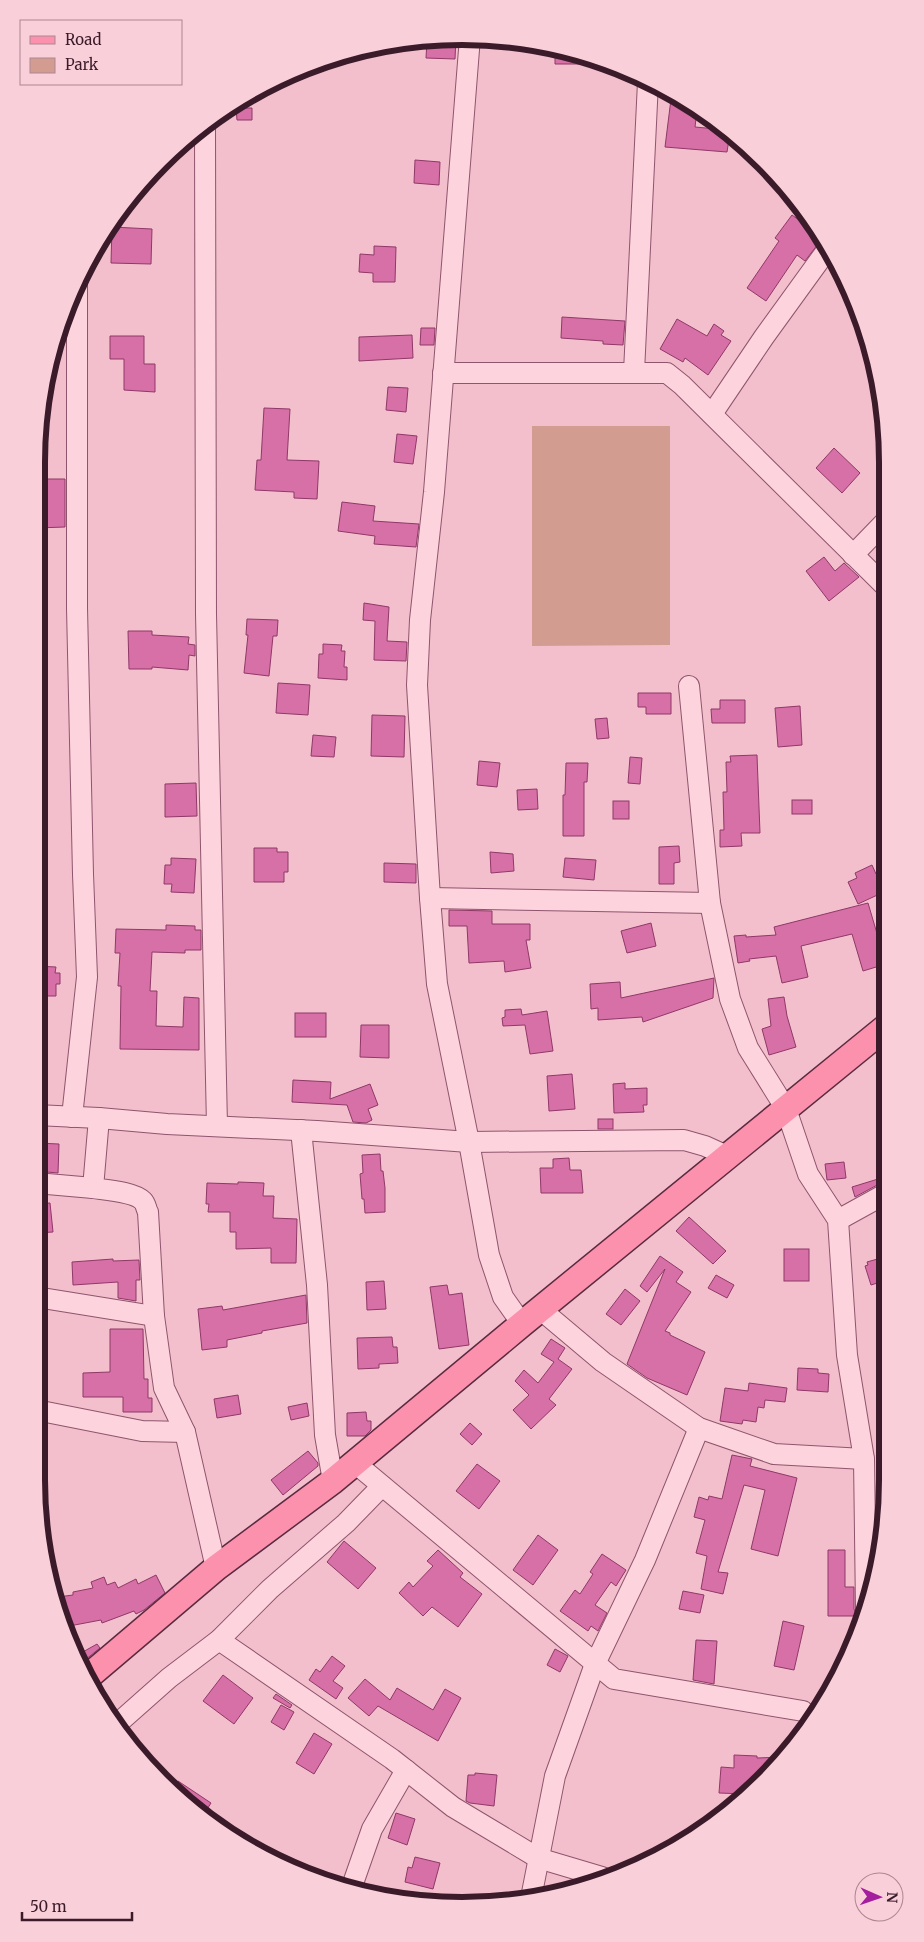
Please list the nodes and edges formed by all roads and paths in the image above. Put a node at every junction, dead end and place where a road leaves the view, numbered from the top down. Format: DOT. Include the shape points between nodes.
graph roads {
  1 [pos="469,45"];
  2 [pos="648,89"];
  3 [pos="205,133"];
  4 [pos="823,255"];
  5 [pos="77,302"];
  6 [pos="634,372"];
  7 [pos="443,373"];
  8 [pos="712,414"];
  9 [pos="879,528"];
  10 [pos="853,555"];
  11 [pos="879,580"];
  12 [pos="689,686"];
  13 [pos="430,898"];
  14 [pos="710,903"];
  15 [pos="879,1032"];
  16 [pos="786,1109"];
  17 [pos="45,1115"];
  18 [pos="72,1116"];
  19 [pos="99,1118"];
  20 [pos="217,1126"];
  21 [pos="302,1130"];
  22 [pos="469,1142"];
  23 [pos="727,1156"];
  24 [pos="45,1184"];
  25 [pos="94,1188"];
  26 [pos="879,1197"];
  27 [pos="838,1220"];
  28 [pos="45,1298"];
  29 [pos="154,1316"];
  30 [pos="531,1317"];
  31 [pos="45,1412"];
  32 [pos="700,1428"];
  33 [pos="185,1432"];
  34 [pos="864,1459"];
  35 [pos="355,1463"];
  36 [pos="334,1481"];
  37 [pos="382,1486"];
  38 [pos="216,1568"];
  39 [pos="866,1585"];
  40 [pos="219,1640"];
  41 [pos="595,1664"];
  42 [pos="93,1673"];
  43 [pos="806,1716"];
  44 [pos="121,1720"];
  45 [pos="406,1770"];
  46 [pos="538,1858"];
  47 [pos="596,1875"];
  48 [pos="353,1883"];
  49 [pos="532,1891"];
  1 -- 7 [label="street"];
  2 -- 6 [label="street"];
  3 -- 20 [label="street" via="206,614"];
  4 -- 8 [label="street"];
  5 -- 18 [label="street" via="77,608 87,977"];
  6 -- 7 [label="street"];
  6 -- 8 [label="street" via="667,373"];
  7 -- 13 [label="street" via="417,685"];
  8 -- 10 [label="street"];
  9 -- 10 [label="street"];
  10 -- 11 [label="street"];
  12 -- 14 [label="street"];
  13 -- 14 [label="street"];
  13 -- 22 [label="street" via="437,984"];
  14 -- 16 [label="street" via="730,999 748,1048"];
  15 -- 16 [label="main road"];
  16 -- 23 [label="main road"];
  16 -- 27 [label="street" via="808,1174"];
  17 -- 18 [label="street"];
  18 -- 19 [label="street"];
  19 -- 20 [label="street"];
  19 -- 25 [label="street"];
  20 -- 21 [label="street"];
  21 -- 22 [label="street"];
  21 -- 36 [label="street" via="325,1436"];
  22 -- 23 [label="street" via="684,1140"];
  22 -- 30 [label="street" via="489,1256 503,1297"];
  23 -- 30 [label="main road"];
  24 -- 25 [label="street"];
  25 -- 29 [label="street" via="128,1194 144,1202 148,1212"];
  26 -- 27 [label="street"];
  27 -- 34 [label="street" via="847,1355"];
  28 -- 29 [label="street"];
  29 -- 33 [label="street" via="164,1388"];
  30 -- 32 [label="street"];
  30 -- 35 [label="main road"];
  31 -- 33 [label="street" via="142,1432"];
  32 -- 34 [label="street" via="774,1454"];
  32 -- 41 [label="street" via="645,1560"];
  33 -- 38 [label="street"];
  34 -- 39 [label="street"];
  35 -- 36 [label="main road"];
  35 -- 37 [label="street"];
  36 -- 38 [label="main road"];
  37 -- 40 [label="street"];
  37 -- 41 [label="street"];
  38 -- 42 [label="main road"];
  40 -- 44 [label="street"];
  40 -- 45 [label="street"];
  41 -- 43 [label="street" via="614,1679"];
  41 -- 46 [label="street" via="555,1776"];
  45 -- 46 [label="street" via="453,1807"];
  45 -- 48 [label="street" via="372,1829"];
  46 -- 47 [label="street"];
  46 -- 49 [label="street"];
}
